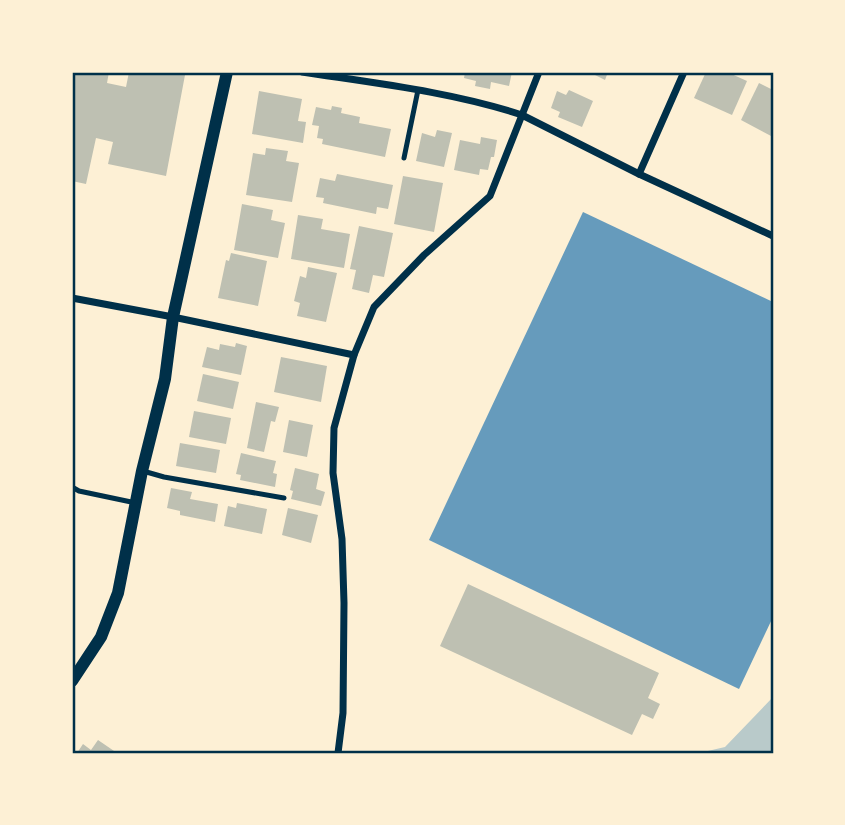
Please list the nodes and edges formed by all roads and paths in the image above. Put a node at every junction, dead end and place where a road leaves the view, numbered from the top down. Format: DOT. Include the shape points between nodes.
graph roads {
  1 [pos="227,72"];
  2 [pos="302,72"];
  3 [pos="539,72"];
  4 [pos="684,72"];
  5 [pos="418,90"];
  6 [pos="522,115"];
  7 [pos="404,158"];
  8 [pos="639,174"];
  9 [pos="773,236"];
  10 [pos="72,298"];
  11 [pos="173,317"];
  12 [pos="354,355"];
  13 [pos="142,471"];
  14 [pos="72,486"];
  15 [pos="284,498"];
  16 [pos="136,503"];
  17 [pos="72,681"];
  18 [pos="338,753"];
  1 -- 11 [label="street"];
  2 -- 5 [label="street"];
  3 -- 6 [label="street"];
  4 -- 8 [label="street"];
  5 -- 6 [label="street"];
  5 -- 7 [label="lane"];
  6 -- 8 [label="street"];
  6 -- 12 [label="street" via="490,196 374,307"];
  8 -- 9 [label="street"];
  10 -- 11 [label="street"];
  11 -- 12 [label="street"];
  11 -- 13 [label="street" via="165,379"];
  12 -- 18 [label="street" via="334,428 333,473 344,603"];
  13 -- 15 [label="lane"];
  13 -- 16 [label="street"];
  14 -- 16 [label="lane"];
  16 -- 17 [label="street" via="118,593 101,637"];
}
